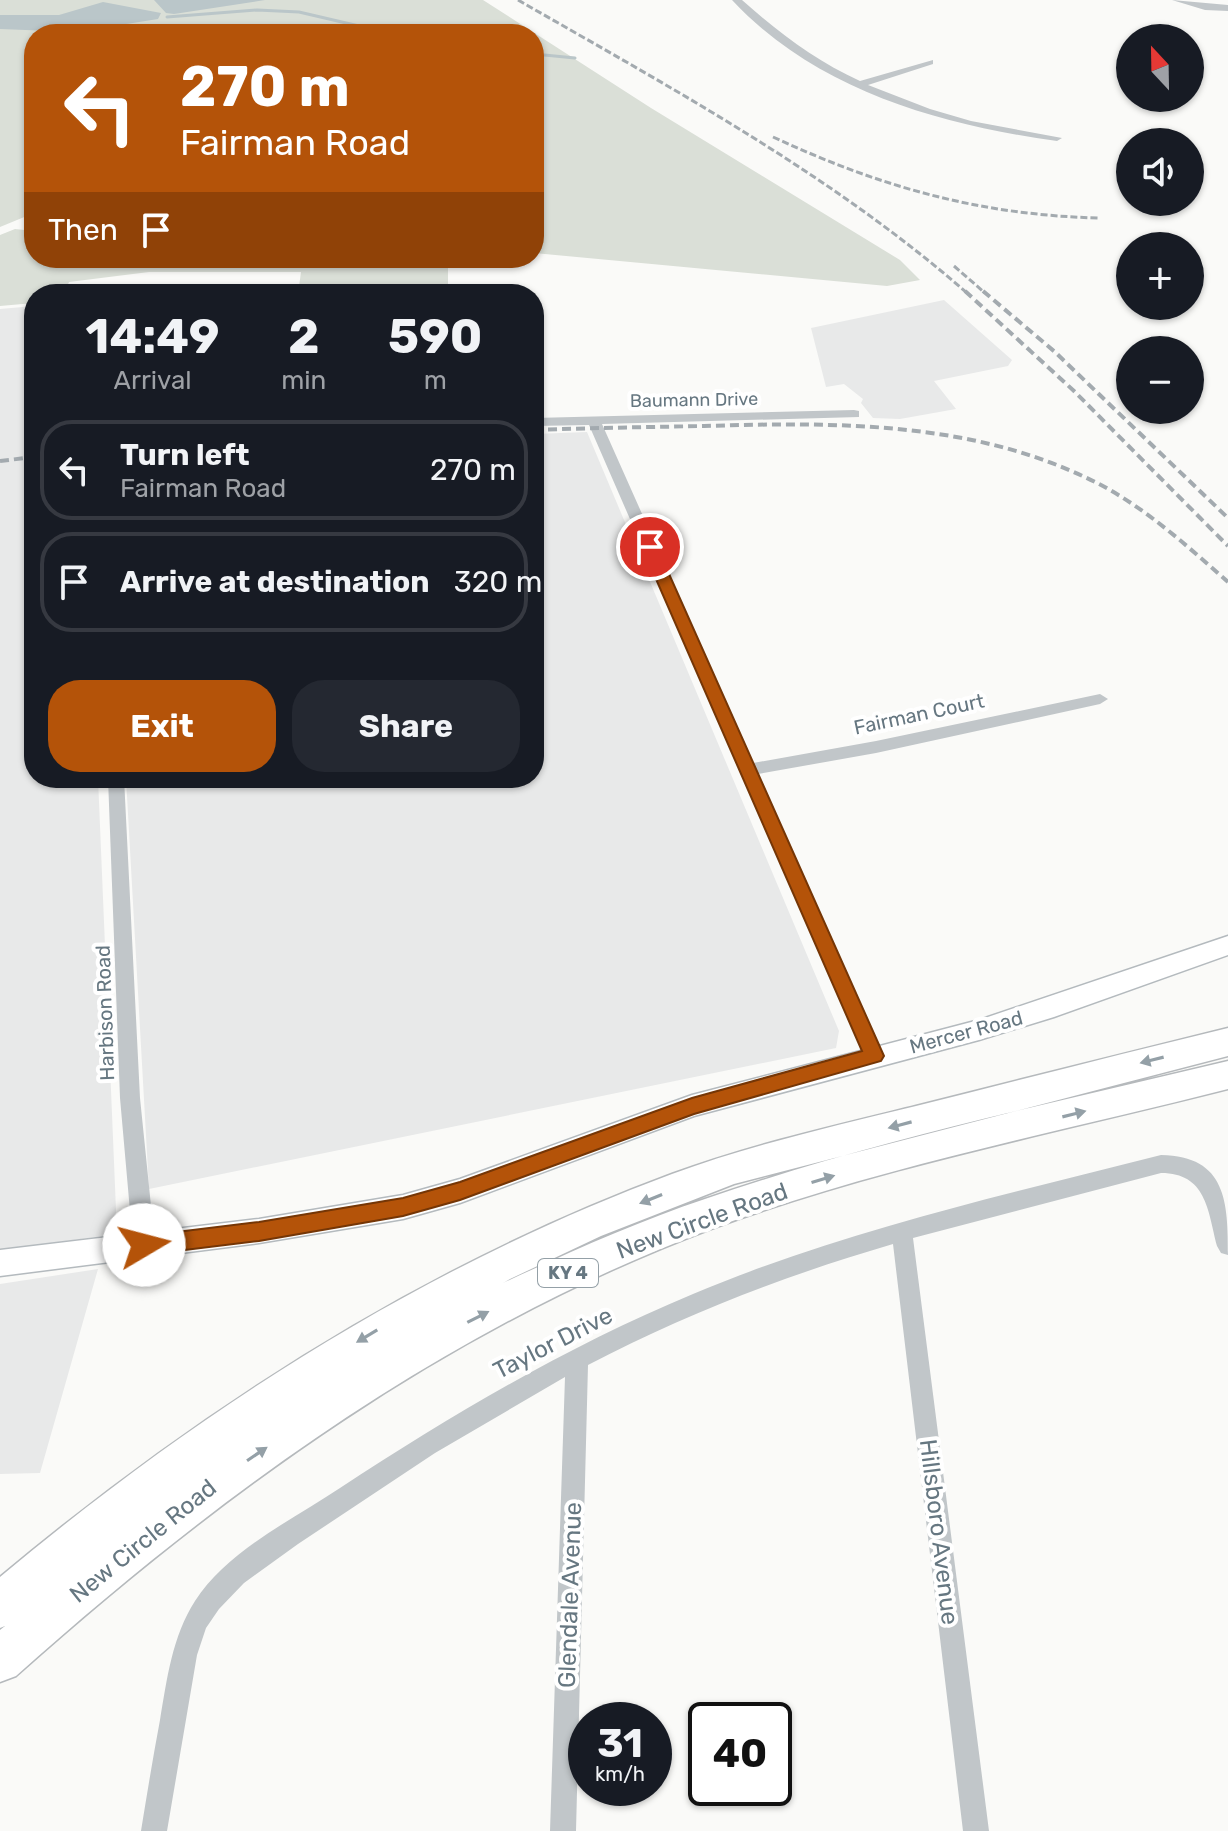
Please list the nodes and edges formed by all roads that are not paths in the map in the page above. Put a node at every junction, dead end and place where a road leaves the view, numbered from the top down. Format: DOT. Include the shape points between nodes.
graph roads {
  1 [pos="737,0"];
  2 [pos="1177,0"];
  3 [pos="1228,8"];
  4 [pos="930,62"];
  5 [pos="860,84"];
  6 [pos="1057,138"];
  7 [pos="854,414"];
  8 [pos="594,420"];
  9 [pos="544,422"];
  10 [pos="1100,699"];
  11 [pos="746,770"];
  12 [pos="116,788"];
  13 [pos="1228,945"];
  14 [pos="1228,1042"];
  15 [pos="874,1056"];
  16 [pos="1228,1075"];
  17 [pos="902,1232"];
  18 [pos="144,1245"];
  19 [pos="1228,1246"];
  20 [pos="0,1263"];
  21 [pos="577,1358"];
  22 [pos="0,1606"];
  23 [pos="0,1660"];
  24 [pos="154,1831"];
  25 [pos="563,1831"];
  26 [pos="976,1831"];
  1 -- 5 [label="street" via="812,59"];
  2 -- 3 [label="street"];
  4 -- 5 [label="street"];
  5 -- 6 [label="street" via="952,120"];
  7 -- 8 [label="street, Baumann Drive"];
  8 -- 9 [label="street, Baumann Drive"];
  8 -- 11 [label="street"];
  10 -- 11 [label="street, Fairman Court"];
  11 -- 15 [label="street"];
  12 -- 18 [label="street, Harbison Road" via="130,1098"];
  13 -- 15 [label="street, Mercer Road" via="1045,1010"];
  14 -- 22 [label="highway, New Circle Road / KY 4, one-way" via="769,1159 584,1225 483,1272 285,1385 137,1493"];
  15 -- 18 [label="street, Mercer Road" via="692,1106 403,1207"];
  23 -- 16 [label="highway, New Circle Road / KY 4, one-way" via="210,1485 373,1377 539,1286 706,1215 892,1158"];
  17 -- 19 [label="street, Taylor Drive" via="1181,1163 1194,1170 1214,1198"];
  17 -- 21 [label="street, Taylor Drive" via="704,1300"];
  17 -- 26 [label="street, Hillsboro Avenue"];
  18 -- 20 [label="street, Mercer Road"];
  21 -- 24 [label="street, Taylor Drive" via="429,1441 210,1599 184,1655"];
  21 -- 25 [label="street, Glendale Avenue"];
}
